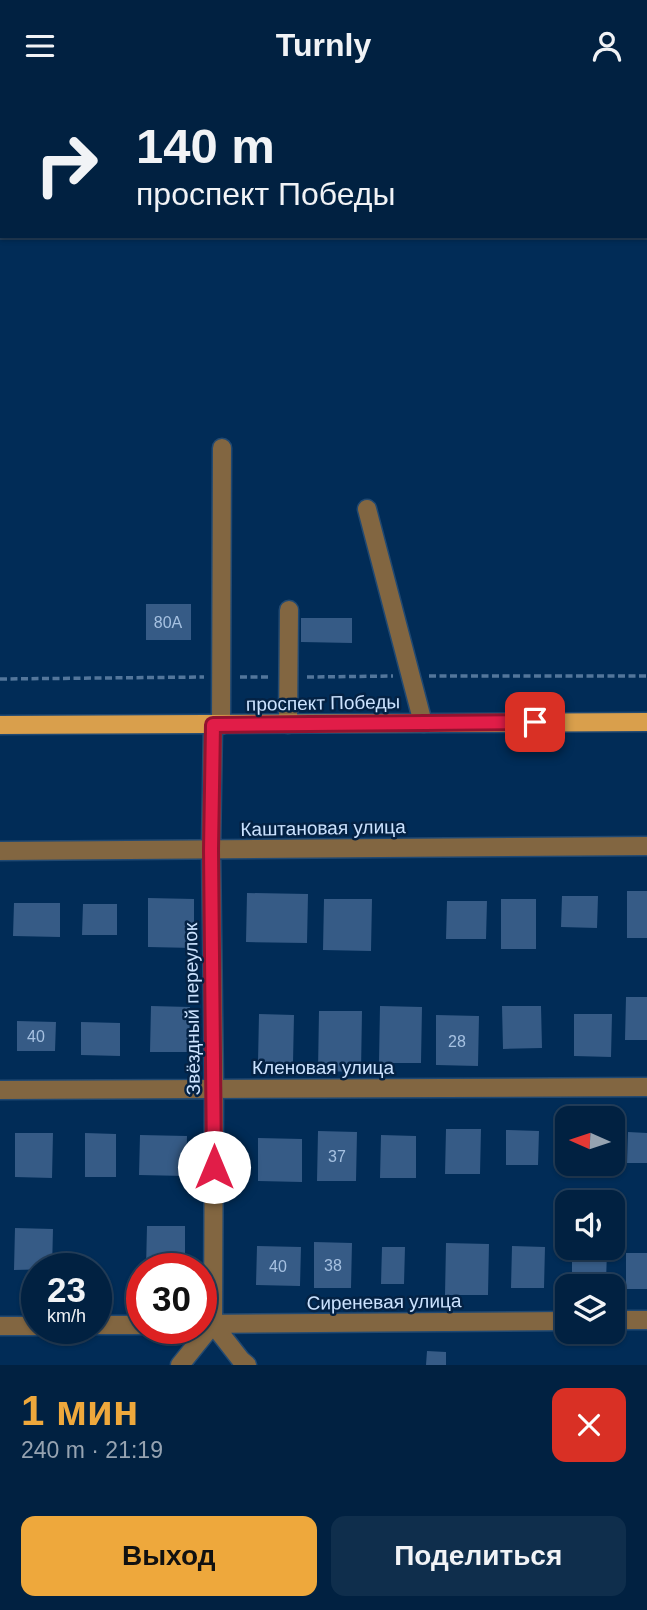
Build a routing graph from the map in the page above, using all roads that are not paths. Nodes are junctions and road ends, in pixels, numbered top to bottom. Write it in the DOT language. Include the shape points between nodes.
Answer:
graph roads {
  1 [pos="222,448"];
  2 [pos="367,509"];
  3 [pos="289,610"];
  4 [pos="647,722"];
  5 [pos="423,723"];
  6 [pos="288,724"];
  7 [pos="0,725"];
  8 [pos="217,725"];
  9 [pos="647,846"];
  10 [pos="211,850"];
  11 [pos="0,851"];
  12 [pos="647,1087"];
  13 [pos="214,1088"];
  14 [pos="0,1090"];
  15 [pos="209,1253"];
  16 [pos="625,1320"];
  17 [pos="647,1320"];
  18 [pos="555,1321"];
  19 [pos="217,1324"];
  20 [pos="0,1326"];
  21 [pos="21,1326"];
  22 [pos="217,1335"];
  23 [pos="194,1344"];
  24 [pos="180,1365"];
  25 [pos="247,1365"];
  1 -- 8 [label="street, Звёздный переулок"];
  2 -- 5 [label="street"];
  3 -- 6 [label="street"];
  4 -- 5 [label="main road, проспект Победы"];
  5 -- 6 [label="main road, проспект Победы"];
  6 -- 8 [label="main road, проспект Победы"];
  7 -- 8 [label="main road, проспект Победы"];
  8 -- 10 [label="street, Звёздный переулок"];
  9 -- 10 [label="street, Каштановая улица"];
  10 -- 11 [label="street, Каштановая улица"];
  10 -- 13 [label="street, Звёздный переулок"];
  12 -- 13 [label="street, Кленовая улица"];
  13 -- 14 [label="street, Кленовая улица"];
  13 -- 15 [label="street, Звёздный переулок"];
  16 -- 17 [label="street"];
  18 -- 19 [label="street, Сиреневая улица"];
  20 -- 21 [label="street"];
  22 -- 25 [label="street"];
  23 -- 24 [label="street"];
}
